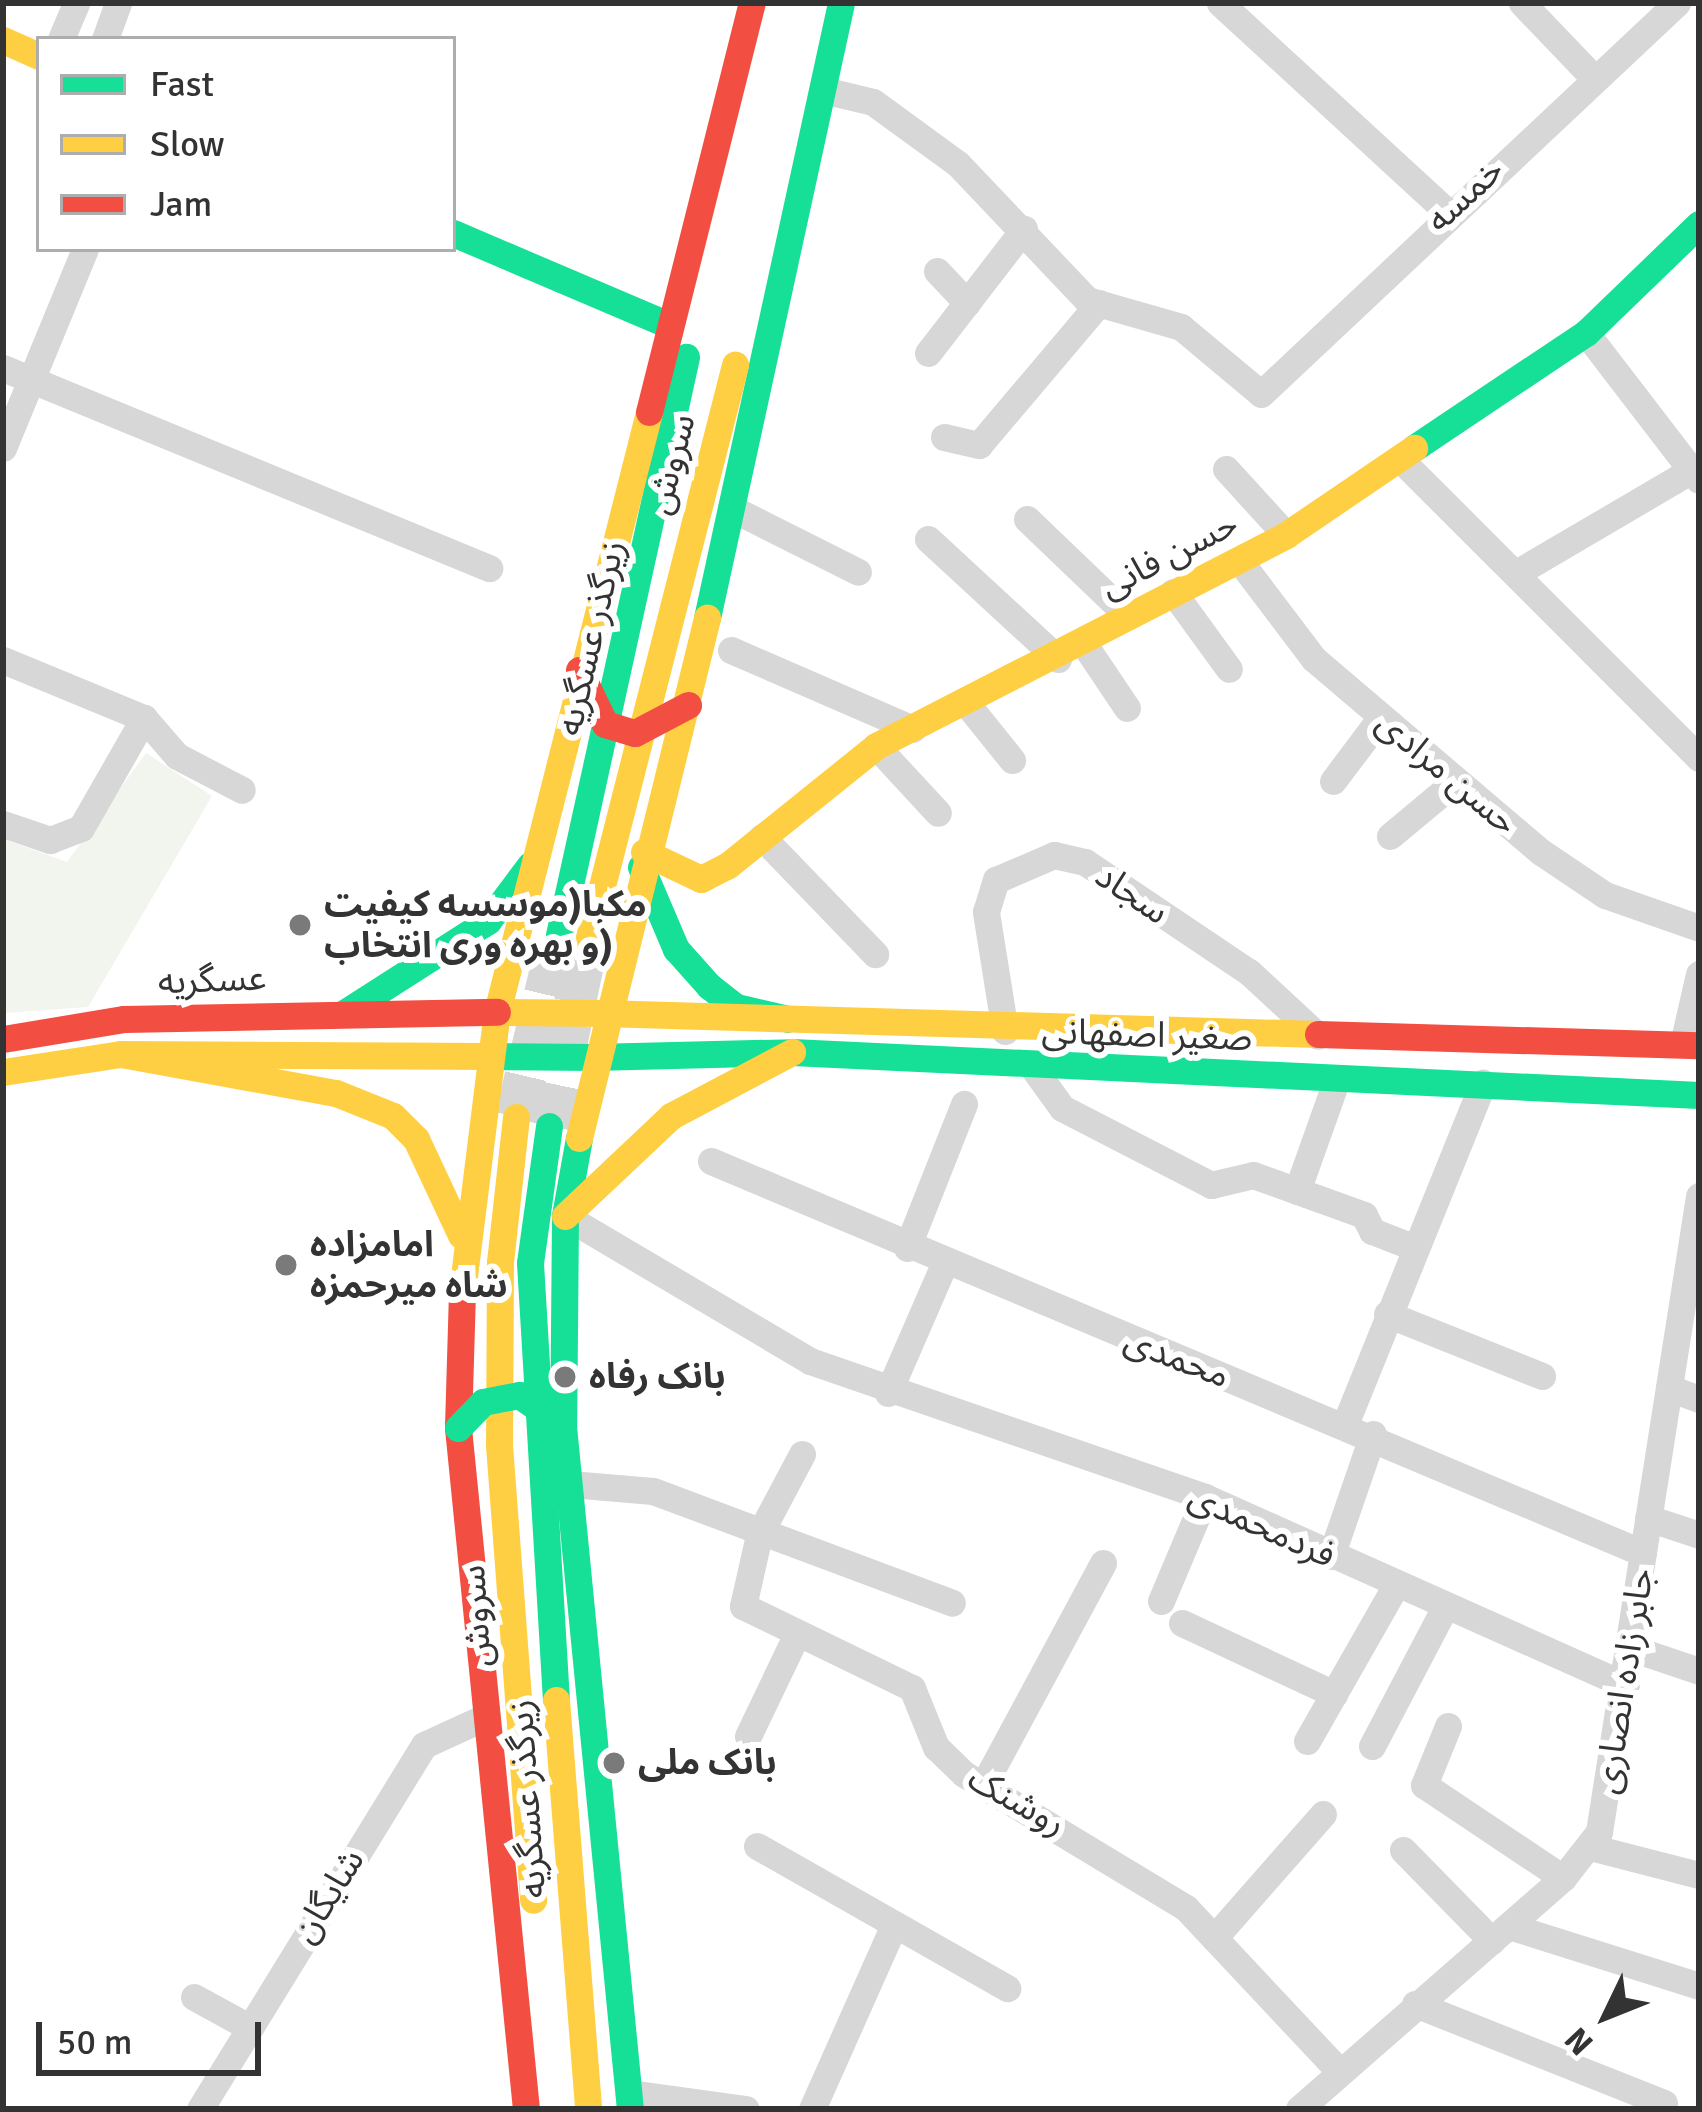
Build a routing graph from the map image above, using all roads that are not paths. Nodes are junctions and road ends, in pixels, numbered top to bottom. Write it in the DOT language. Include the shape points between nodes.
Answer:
graph roads {
  1 [pos="76,3"];
  2 [pos="118,3"];
  3 [pos="754,3"];
  4 [pos="836,3"];
  5 [pos="1220,3"];
  6 [pos="1522,3"];
  7 [pos="1677,3"];
  8 [pos="62,36"];
  9 [pos="106,36"];
  10 [pos="3,40"];
  11 [pos="36,55"];
  12 [pos="1594,78"];
  13 [pos="823,91"];
  14 [pos="1446,211"];
  15 [pos="1699,224"];
  16 [pos="1024,229"];
  17 [pos="456,234"];
  18 [pos="85,252"];
  19 [pos="937,271"];
  20 [pos="967,303"];
  21 [pos="1100,303"];
  22 [pos="669,325"];
  23 [pos="1586,333"];
  24 [pos="928,353"];
  25 [pos="3,368"];
  26 [pos="31,381"];
  27 [pos="944,437"];
  28 [pos="3,448"];
  29 [pos="1404,463"];
  30 [pos="1226,469"];
  31 [pos="1696,474"];
  32 [pos="731,508"];
  33 [pos="1028,519"];
  34 [pos="1286,535"];
  35 [pos="928,539"];
  36 [pos="1239,560"];
  37 [pos="489,568"];
  38 [pos="858,572"];
  39 [pos="1518,572"];
  40 [pos="1173,592"];
  41 [pos="1126,614"];
  42 [pos="1084,644"];
  43 [pos="731,650"];
  44 [pos="1058,659"];
  45 [pos="3,660"];
  46 [pos="1229,669"];
  47 [pos="578,670"];
  48 [pos="967,704"];
  49 [pos="688,705"];
  50 [pos="1127,708"];
  51 [pos="1381,717"];
  52 [pos="144,718"];
  53 [pos="913,729"];
  54 [pos="876,746"];
  55 [pos="1699,758"];
  56 [pos="1012,760"];
  57 [pos="1333,781"];
  58 [pos="1456,782"];
  59 [pos="242,790"];
  60 [pos="938,813"];
  61 [pos="3,824"];
  62 [pos="1390,836"];
  63 [pos="762,837"];
  64 [pos="545,845"];
  65 [pos="642,859"];
  66 [pos="1699,928"];
  67 [pos="559,935"];
  68 [pos="587,945"];
  69 [pos="875,954"];
  70 [pos="1699,974"];
  71 [pos="344,1012"];
  72 [pos="497,1012"];
  73 [pos="602,1013"];
  74 [pos="788,1019"];
  75 [pos="1006,1031"];
  76 [pos="1318,1036"];
  77 [pos="3,1039"];
  78 [pos="1691,1045"];
  79 [pos="792,1052"];
  80 [pos="121,1054"];
  81 [pos="490,1056"];
  82 [pos="593,1058"];
  83 [pos="1034,1069"];
  84 [pos="3,1072"];
  85 [pos="1484,1083"];
  86 [pos="1334,1090"];
  87 [pos="1699,1095"];
  88 [pos="964,1105"];
  89 [pos="516,1117"];
  90 [pos="549,1126"];
  91 [pos="711,1162"];
  92 [pos="1297,1191"];
  93 [pos="1699,1196"];
  94 [pos="565,1216"];
  95 [pos="463,1240"];
  96 [pos="1412,1247"];
  97 [pos="907,1248"];
  98 [pos="1694,1259"];
  99 [pos="945,1262"];
  100 [pos="1387,1314"];
  101 [pos="1542,1376"];
  102 [pos="1669,1388"];
  103 [pos="888,1393"];
  104 [pos="1699,1400"];
  105 [pos="1346,1423"];
  106 [pos="563,1426"];
  107 [pos="458,1428"];
  108 [pos="1373,1434"];
  109 [pos="802,1454"];
  110 [pos="569,1484"];
  111 [pos="1205,1497"];
  112 [pos="1648,1518"];
  113 [pos="759,1535"];
  114 [pos="1699,1535"];
  115 [pos="1643,1553"];
  116 [pos="1331,1556"];
  117 [pos="1103,1563"];
  118 [pos="1396,1586"];
  119 [pos="1161,1601"];
  120 [pos="952,1604"];
  121 [pos="1444,1606"];
  122 [pos="1182,1623"];
  123 [pos="796,1636"];
  124 [pos="1631,1648"];
  125 [pos="1699,1671"];
  126 [pos="1626,1684"];
  127 [pos="1334,1694"];
  128 [pos="487,1716"];
  129 [pos="1448,1726"];
  130 [pos="748,1736"];
  131 [pos="1306,1741"];
  132 [pos="1372,1746"];
  133 [pos="984,1784"];
  134 [pos="1324,1814"];
  135 [pos="757,1846"];
  136 [pos="1590,1847"];
  137 [pos="1403,1850"];
  138 [pos="1699,1875"];
  139 [pos="1563,1878"];
  140 [pos="893,1927"];
  141 [pos="1501,1934"];
  142 [pos="1214,1937"];
  143 [pos="1699,1986"];
  144 [pos="1007,1988"];
  145 [pos="194,1997"];
  146 [pos="1415,2004"];
  147 [pos="247,2026"];
  148 [pos="1339,2072"];
  149 [pos="630,2101"];
  150 [pos="1664,2103"];
  151 [pos="1302,2108"];
  152 [pos="200,2109"];
  153 [pos="526,2109"];
  154 [pos="549,2109"];
  155 [pos="588,2109"];
  156 [pos="746,2109"];
  157 [pos="812,2109"];
  1 -- 8 [label="street"];
  2 -- 9 [label="street"];
  3 -- 22 [label="main road"];
  3 -- 67 [label="main road, زیرگذر عسگریه"];
  4 -- 13 [label="main road"];
  4 -- 68 [label="main road, سروش"];
  5 -- 14 [label="street"];
  6 -- 12 [label="street"];
  7 -- 12 [label="street, خمسه"];
  10 -- 11 [label="main road"];
  12 -- 14 [label="street, خمسه"];
  13 -- 16 [label="street" via="873,102"];
  13 -- 32 [label="main road"];
  14 -- 21 [label="street, خمسه" via="1261,394 1181,327"];
  15 -- 23 [label="main road, حسن فانی"];
  16 -- 20 [label="street"];
  16 -- 21 [label="street"];
  17 -- 22 [label="main road"];
  18 -- 26 [label="street"];
  19 -- 20 [label="street"];
  20 -- 24 [label="street"];
  21 -- 27 [label="street" via="980,445"];
  22 -- 47 [label="main road"];
  23 -- 29 [label="main road, حسن فانی"];
  23 -- 31 [label="street"];
  25 -- 26 [label="street"];
  26 -- 28 [label="street"];
  26 -- 37 [label="street"];
  29 -- 34 [label="main road, حسن فانی"];
  29 -- 39 [label="street"];
  30 -- 34 [label="street"];
  31 -- 39 [label="street"];
  32 -- 38 [label="street"];
  32 -- 49 [label="main road"];
  33 -- 41 [label="street"];
  34 -- 36 [label="main road, حسن فانی"];
  35 -- 44 [label="street"];
  36 -- 40 [label="main road, حسن فانی"];
  36 -- 51 [label="street, حسن مرادی" via="1315,658"];
  39 -- 55 [label="street"];
  40 -- 41 [label="main road, حسن فانی"];
  40 -- 46 [label="street"];
  41 -- 42 [label="main road, حسن فانی"];
  42 -- 44 [label="main road, حسن فانی"];
  42 -- 50 [label="street"];
  43 -- 53 [label="street"];
  44 -- 48 [label="main road, حسن فانی"];
  45 -- 52 [label="street"];
  47 -- 49 [label="main road, bridge" via="585,700 620,728 666,726"];
  47 -- 64 [label="main road"];
  48 -- 53 [label="main road, حسن فانی"];
  48 -- 56 [label="street"];
  49 -- 65 [label="main road"];
  51 -- 57 [label="street"];
  51 -- 58 [label="street, حسن مرادی"];
  52 -- 59 [label="street" via="177,756"];
  52 -- 61 [label="street" via="80,827 50,840"];
  53 -- 54 [label="main road, حسن فانی"];
  54 -- 60 [label="street"];
  54 -- 63 [label="main road, حسن فانی"];
  58 -- 62 [label="street"];
  58 -- 66 [label="street, حسن مرادی" via="1605,895"];
  63 -- 65 [label="main road, حسن فانی" via="701,879"];
  63 -- 69 [label="street"];
  64 -- 71 [label="main road" via="488,921"];
  64 -- 72 [label="main road"];
  65 -- 73 [label="main road"];
  65 -- 74 [label="main road" via="676,949 709,986 736,1007"];
  70 -- 78 [label="street"];
  71 -- 72 [label="main road, عسگریه"];
  71 -- 77 [label="main road, عسگریه" via="124,1019"];
  72 -- 73 [label="main road, عسگریه"];
  72 -- 81 [label="main road"];
  73 -- 74 [label="main road, صغیر اصفهانی"];
  73 -- 82 [label="main road"];
  74 -- 75 [label="main road, صغیر اصفهانی"];
  75 -- 76 [label="main road, صغیر اصفهانی"];
  75 -- 76 [label="street, سجاد" via="986,912 996,880 1054,855 1084,862 1249,972"];
  76 -- 78 [label="main road, صغیر اصفهانی"];
  79 -- 82 [label="main road, صغیر اصفهانی"];
  79 -- 83 [label="main road, صغیر اصفهانی"];
  79 -- 94 [label="main road" via="670,1116"];
  80 -- 81 [label="main road, عسگریه"];
  80 -- 84 [label="main road, عسگریه"];
  80 -- 95 [label="main road" via="336,1094 393,1116 432,1167"];
  81 -- 82 [label="main road, عسگریه"];
  81 -- 95 [label="main road"];
  82 -- 94 [label="main road"];
  83 -- 85 [label="main road, صغیر اصفهانی"];
  83 -- 92 [label="street" via="1062,1108 1210,1185 1253,1175"];
  85 -- 87 [label="main road, صغیر اصفهانی"];
  85 -- 96 [label="street"];
  86 -- 92 [label="street"];
  88 -- 97 [label="street"];
  89 -- 154 [label="main road, سروش" via="500,1262 500,1445"];
  90 -- 155 [label="main road, زیرگذر عسگریه" via="530,1262 535,1441"];
  91 -- 97 [label="street, محمدی"];
  92 -- 96 [label="street"];
  93 -- 98 [label="street, جابر زاده انصاری"];
  94 -- 103 [label="street, فردمحمدی" via="719,1314"];
  94 -- 106 [label="main road"];
  95 -- 107 [label="main road"];
  96 -- 100 [label="street"];
  97 -- 99 [label="street, محمدی"];
  98 -- 102 [label="street, جابر زاده انصاری"];
  99 -- 103 [label="street"];
  99 -- 105 [label="street, محمدی"];
  100 -- 101 [label="street"];
  100 -- 105 [label="street"];
  102 -- 104 [label="street"];
  102 -- 112 [label="street, جابر زاده انصاری"];
  103 -- 111 [label="street, فردمحمدی"];
  105 -- 108 [label="street, محمدی"];
  106 -- 107 [label="main road, bridge" via="519,1395 483,1402"];
  106 -- 110 [label="main road"];
  107 -- 128 [label="main road"];
  108 -- 115 [label="street, محمدی"];
  108 -- 116 [label="street"];
  109 -- 113 [label="street"];
  110 -- 113 [label="street" via="653,1491"];
  110 -- 149 [label="main road"];
  111 -- 116 [label="street, فردمحمدی"];
  111 -- 119 [label="street"];
  112 -- 114 [label="street"];
  112 -- 115 [label="street, جابر زاده انصاری"];
  113 -- 120 [label="street"];
  113 -- 123 [label="street, روشنک" via="743,1606"];
  115 -- 124 [label="street, جابر زاده انصاری"];
  116 -- 118 [label="street, فردمحمدی"];
  117 -- 133 [label="street"];
  118 -- 121 [label="street, فردمحمدی"];
  118 -- 127 [label="street"];
  121 -- 126 [label="street, فردمحمدی"];
  121 -- 132 [label="street"];
  122 -- 127 [label="street"];
  123 -- 130 [label="street"];
  123 -- 133 [label="street, روشنک" via="912,1688 936,1748"];
  124 -- 125 [label="street"];
  124 -- 126 [label="street, جابر زاده انصاری"];
  126 -- 136 [label="street, جابر زاده انصاری"];
  127 -- 131 [label="street"];
  128 -- 147 [label="street, شایگان" via="424,1745"];
  128 -- 153 [label="main road"];
  129 -- 139 [label="street" via="1424,1785"];
  133 -- 142 [label="street, روشنک" via="1095,1844"];
  134 -- 142 [label="street"];
  135 -- 140 [label="street"];
  136 -- 138 [label="street"];
  136 -- 139 [label="street, جابر زاده انصاری"];
  137 -- 141 [label="street"];
  139 -- 141 [label="street, جابر زاده انصاری"];
  140 -- 144 [label="street"];
  140 -- 157 [label="street"];
  141 -- 143 [label="street"];
  141 -- 146 [label="street, جابر زاده انصاری"];
  142 -- 148 [label="street, روشنک"];
  145 -- 147 [label="street"];
  146 -- 148 [label="street, جابر زاده انصاری"];
  146 -- 150 [label="street"];
  147 -- 152 [label="street, شایگان"];
  148 -- 151 [label="street, جابر زاده انصاری"];
  149 -- 156 [label="street"];
}
